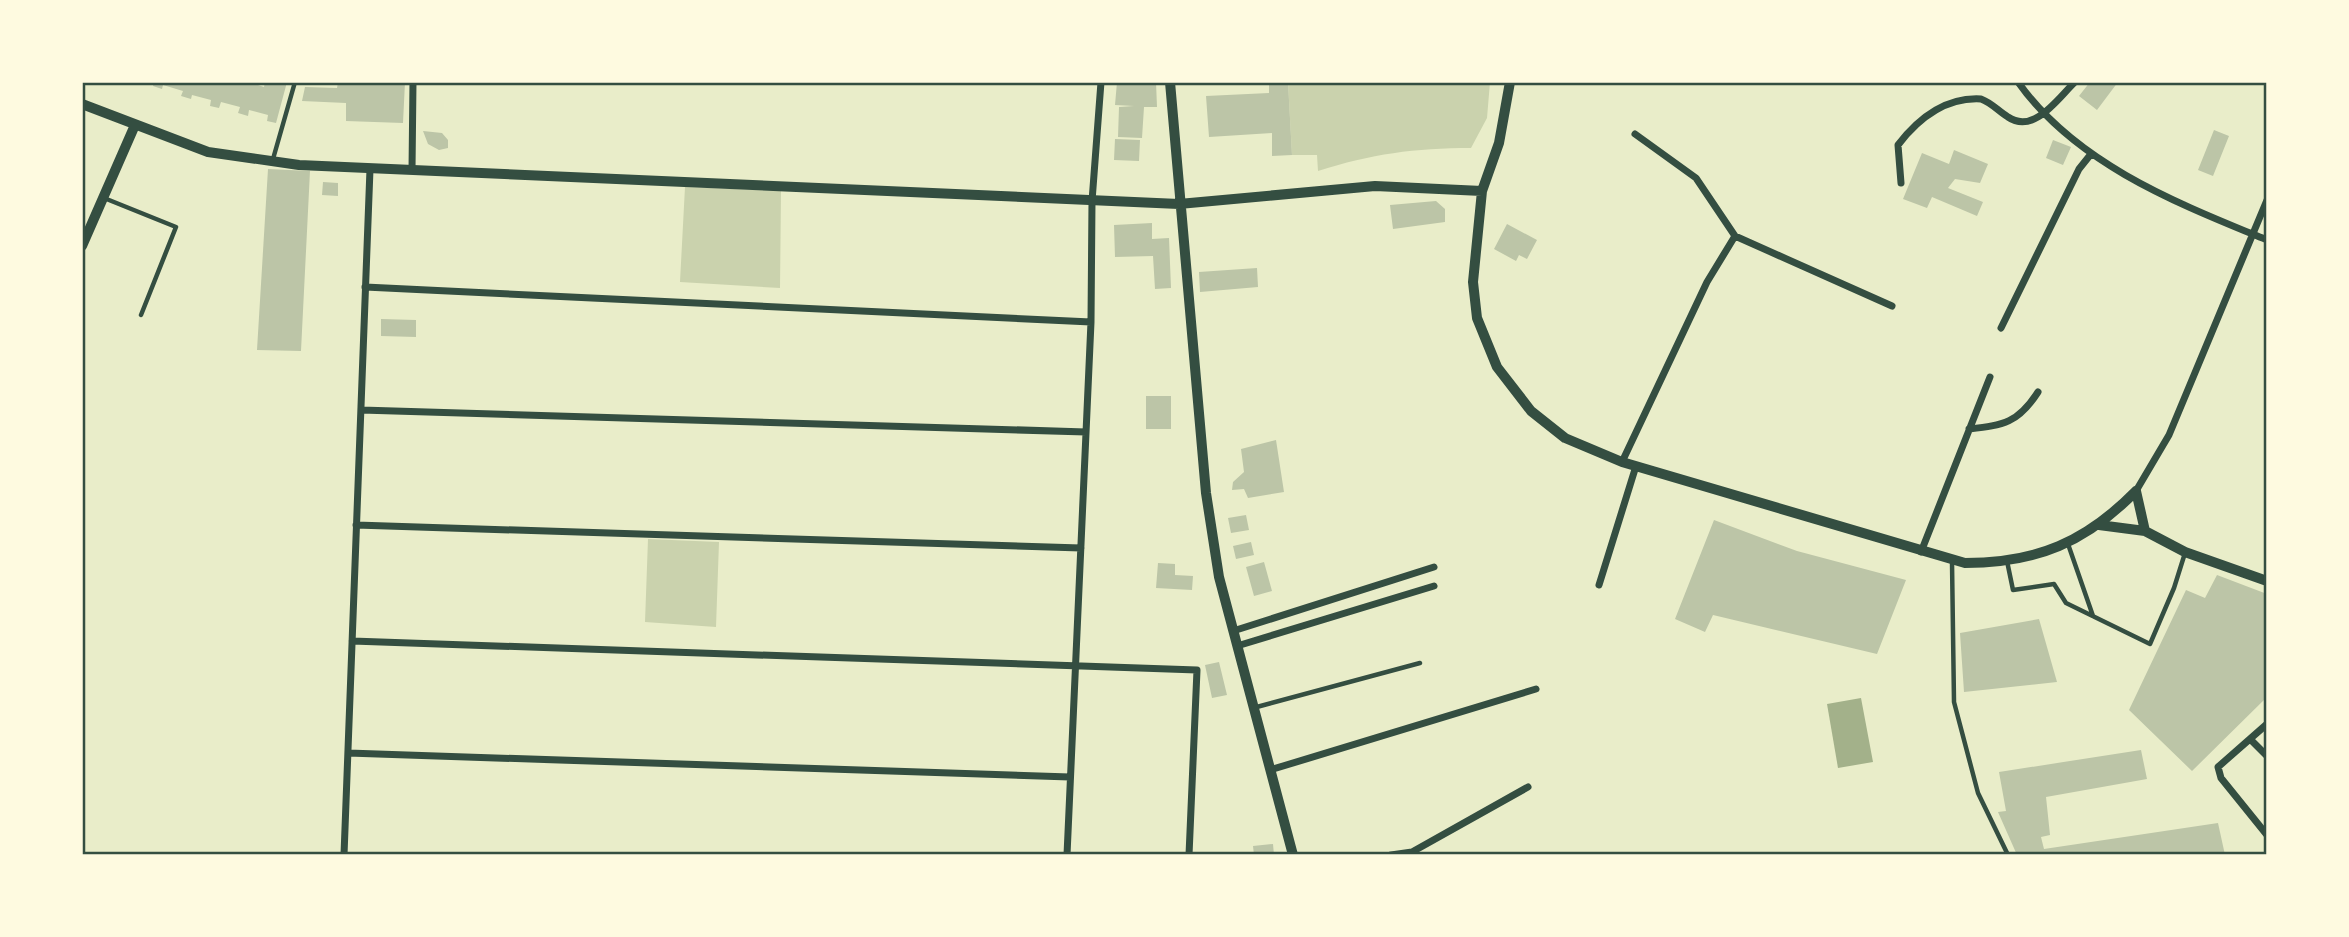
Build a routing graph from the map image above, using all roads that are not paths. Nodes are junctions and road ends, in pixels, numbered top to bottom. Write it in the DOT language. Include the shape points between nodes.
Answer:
graph roads {
  1 [pos="295,82"];
  2 [pos="413,82"];
  3 [pos="1101,82"];
  4 [pos="1170,82"];
  5 [pos="1510,82"];
  6 [pos="2018,82"];
  7 [pos="2075,82"];
  8 [pos="82,104"];
  9 [pos="2044,112"];
  10 [pos="135,125"];
  11 [pos="1635,134"];
  12 [pos="2091,154"];
  13 [pos="272,163"];
  14 [pos="370,169"];
  15 [pos="412,170"];
  16 [pos="1901,183"];
  17 [pos="1482,191"];
  18 [pos="103,198"];
  19 [pos="2267,200"];
  20 [pos="1092,201"];
  21 [pos="1179,204"];
  22 [pos="2252,234"];
  23 [pos="1735,236"];
  24 [pos="2267,240"];
  25 [pos="82,246"];
  26 [pos="365,287"];
  27 [pos="1892,306"];
  28 [pos="141,315"];
  29 [pos="1091,323"];
  30 [pos="2001,328"];
  31 [pos="1990,377"];
  32 [pos="2038,392"];
  33 [pos="361,410"];
  34 [pos="1969,429"];
  35 [pos="1086,432"];
  36 [pos="1622,462"];
  37 [pos="1636,466"];
  38 [pos="2136,491"];
  39 [pos="356,525"];
  40 [pos="2099,525"];
  41 [pos="2145,531"];
  42 [pos="2068,544"];
  43 [pos="1081,548"];
  44 [pos="1921,552"];
  45 [pos="2185,552"];
  46 [pos="1952,561"];
  47 [pos="2007,561"];
  48 [pos="1434,567"];
  49 [pos="2267,581"];
  50 [pos="1600,584"];
  51 [pos="1434,586"];
  52 [pos="2093,617"];
  53 [pos="1238,630"];
  54 [pos="352,641"];
  55 [pos="1237,646"];
  56 [pos="1420,663"];
  57 [pos="1074,664"];
  58 [pos="1536,689"];
  59 [pos="1252,708"];
  60 [pos="2267,724"];
  61 [pos="2250,738"];
  62 [pos="348,753"];
  63 [pos="2267,756"];
  64 [pos="1270,770"];
  65 [pos="1070,777"];
  66 [pos="1528,787"];
  67 [pos="2267,835"];
  68 [pos="344,855"];
  69 [pos="1068,855"];
  70 [pos="1189,855"];
  71 [pos="1293,855"];
  72 [pos="1391,855"];
  73 [pos="2008,855"];
  1 -- 13 [label="lane"];
  2 -- 15 [label="street"];
  3 -- 20 [label="street"];
  4 -- 21 [label="street"];
  5 -- 17 [label="street" via="1499,143"];
  6 -- 9 [label="street"];
  7 -- 9 [label="street"];
  8 -- 10 [label="street"];
  9 -- 12 [label="street"];
  9 -- 16 [label="street" via="2026,123 2010,119 1980,99 1945,105 1921,120 1898,145"];
  10 -- 13 [label="street" via="208,152"];
  10 -- 18 [label="street"];
  11 -- 23 [label="street" via="1696,178"];
  12 -- 22 [label="street"];
  12 -- 30 [label="street" via="2079,169"];
  13 -- 14 [label="street"];
  14 -- 15 [label="street"];
  14 -- 26 [label="street"];
  15 -- 20 [label="street"];
  17 -- 21 [label="street" via="1375,186"];
  17 -- 36 [label="street" via="1474,301 1488,351 1517,397 1552,430"];
  18 -- 25 [label="street"];
  18 -- 28 [label="lane" via="176,227"];
  19 -- 22 [label="street"];
  20 -- 21 [label="street"];
  20 -- 29 [label="street"];
  21 -- 53 [label="street" via="1206,493 1219,577"];
  22 -- 24 [label="street"];
  22 -- 38 [label="street" via="2169,435"];
  23 -- 27 [label="street"];
  23 -- 36 [label="street" via="1707,282"];
  26 -- 29 [label="street"];
  26 -- 33 [label="street"];
  29 -- 35 [label="street"];
  31 -- 34 [label="street"];
  32 -- 34 [label="street" via="2025,412 2002,426"];
  33 -- 35 [label="street"];
  33 -- 39 [label="street"];
  34 -- 44 [label="street"];
  35 -- 43 [label="street"];
  36 -- 37 [label="street"];
  37 -- 44 [label="street"];
  37 -- 50 [label="street"];
  38 -- 40 [label="street"];
  38 -- 41 [label="street"];
  39 -- 43 [label="street"];
  39 -- 54 [label="street"];
  40 -- 41 [label="street"];
  40 -- 42 [label="street"];
  41 -- 45 [label="street"];
  42 -- 47 [label="street"];
  42 -- 52 [label="lane"];
  43 -- 57 [label="street"];
  44 -- 46 [label="street"];
  45 -- 49 [label="street"];
  45 -- 52 [label="lane" via="2150,643"];
  46 -- 47 [label="street"];
  46 -- 73 [label="lane" via="1954,702 1978,793"];
  47 -- 52 [label="lane" via="2013,590 2054,584 2066,603"];
  48 -- 53 [label="street"];
  51 -- 55 [label="street"];
  53 -- 55 [label="street"];
  54 -- 57 [label="street"];
  54 -- 62 [label="street"];
  55 -- 59 [label="street"];
  56 -- 59 [label="lane"];
  57 -- 65 [label="street"];
  57 -- 70 [label="street" via="1197,670"];
  58 -- 64 [label="street"];
  59 -- 64 [label="street"];
  60 -- 61 [label="street"];
  61 -- 63 [label="street"];
  61 -- 67 [label="street" via="2218,767 2221,778"];
  62 -- 65 [label="street"];
  62 -- 68 [label="street"];
  64 -- 71 [label="street"];
  65 -- 69 [label="street"];
  66 -- 72 [label="street" via="1412,852"];
}
